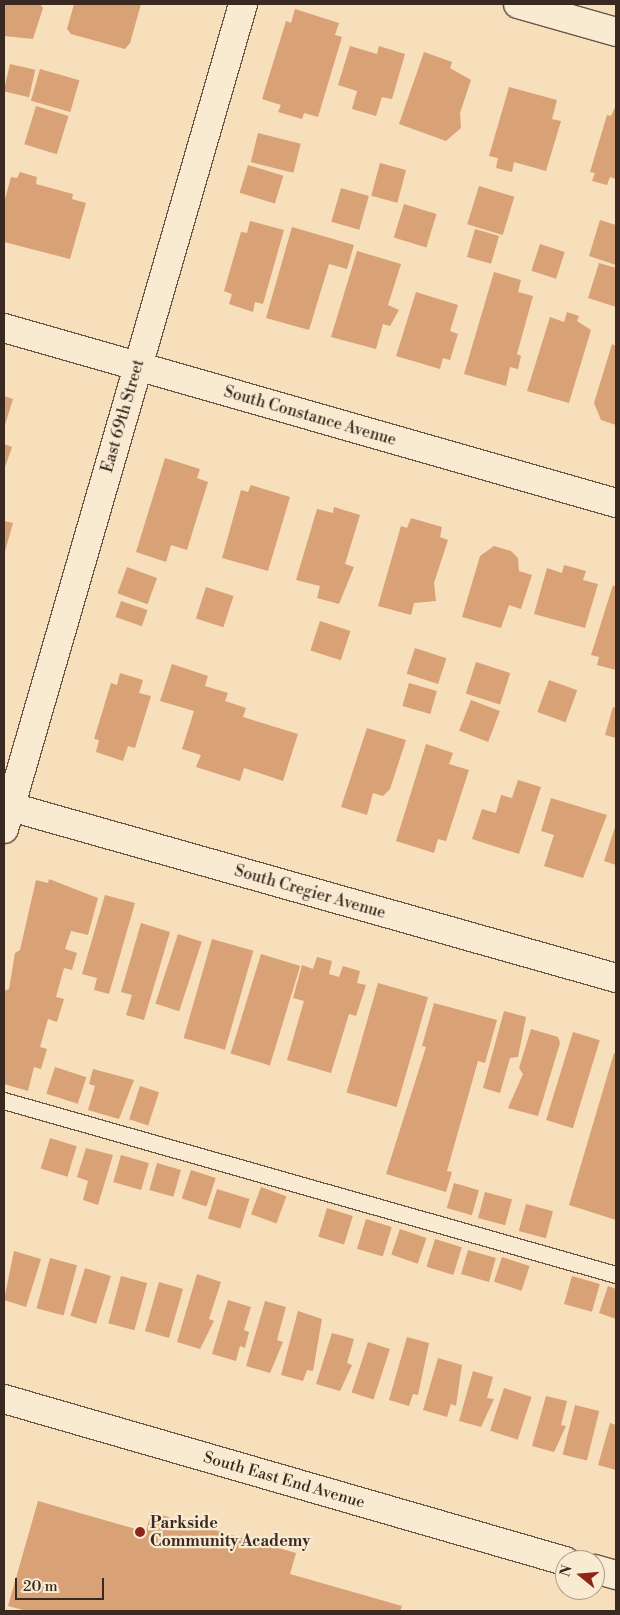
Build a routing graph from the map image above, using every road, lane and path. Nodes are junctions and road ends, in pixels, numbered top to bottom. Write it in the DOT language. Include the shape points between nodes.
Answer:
graph roads {
  1 [pos="242,4"];
  2 [pos="518,4"];
  3 [pos="616,32"];
  4 [pos="4,328"];
  5 [pos="137,366"];
  6 [pos="616,503"];
  7 [pos="6,813"];
  8 [pos="616,978"];
  9 [pos="4,1101"];
  10 [pos="616,1276"];
  11 [pos="4,1398"];
  12 [pos="555,1557"];
  1 -- 5 [label="street, East 69th Street"];
  2 -- 3 [label="street"];
  4 -- 5 [label="street, South Constance Avenue"];
  5 -- 6 [label="street, South Constance Avenue"];
  5 -- 7 [label="street, East 69th Street"];
  7 -- 8 [label="street, South Cregier Avenue"];
  9 -- 10 [label="lane"];
  11 -- 12 [label="street, South East End Avenue"];
}
